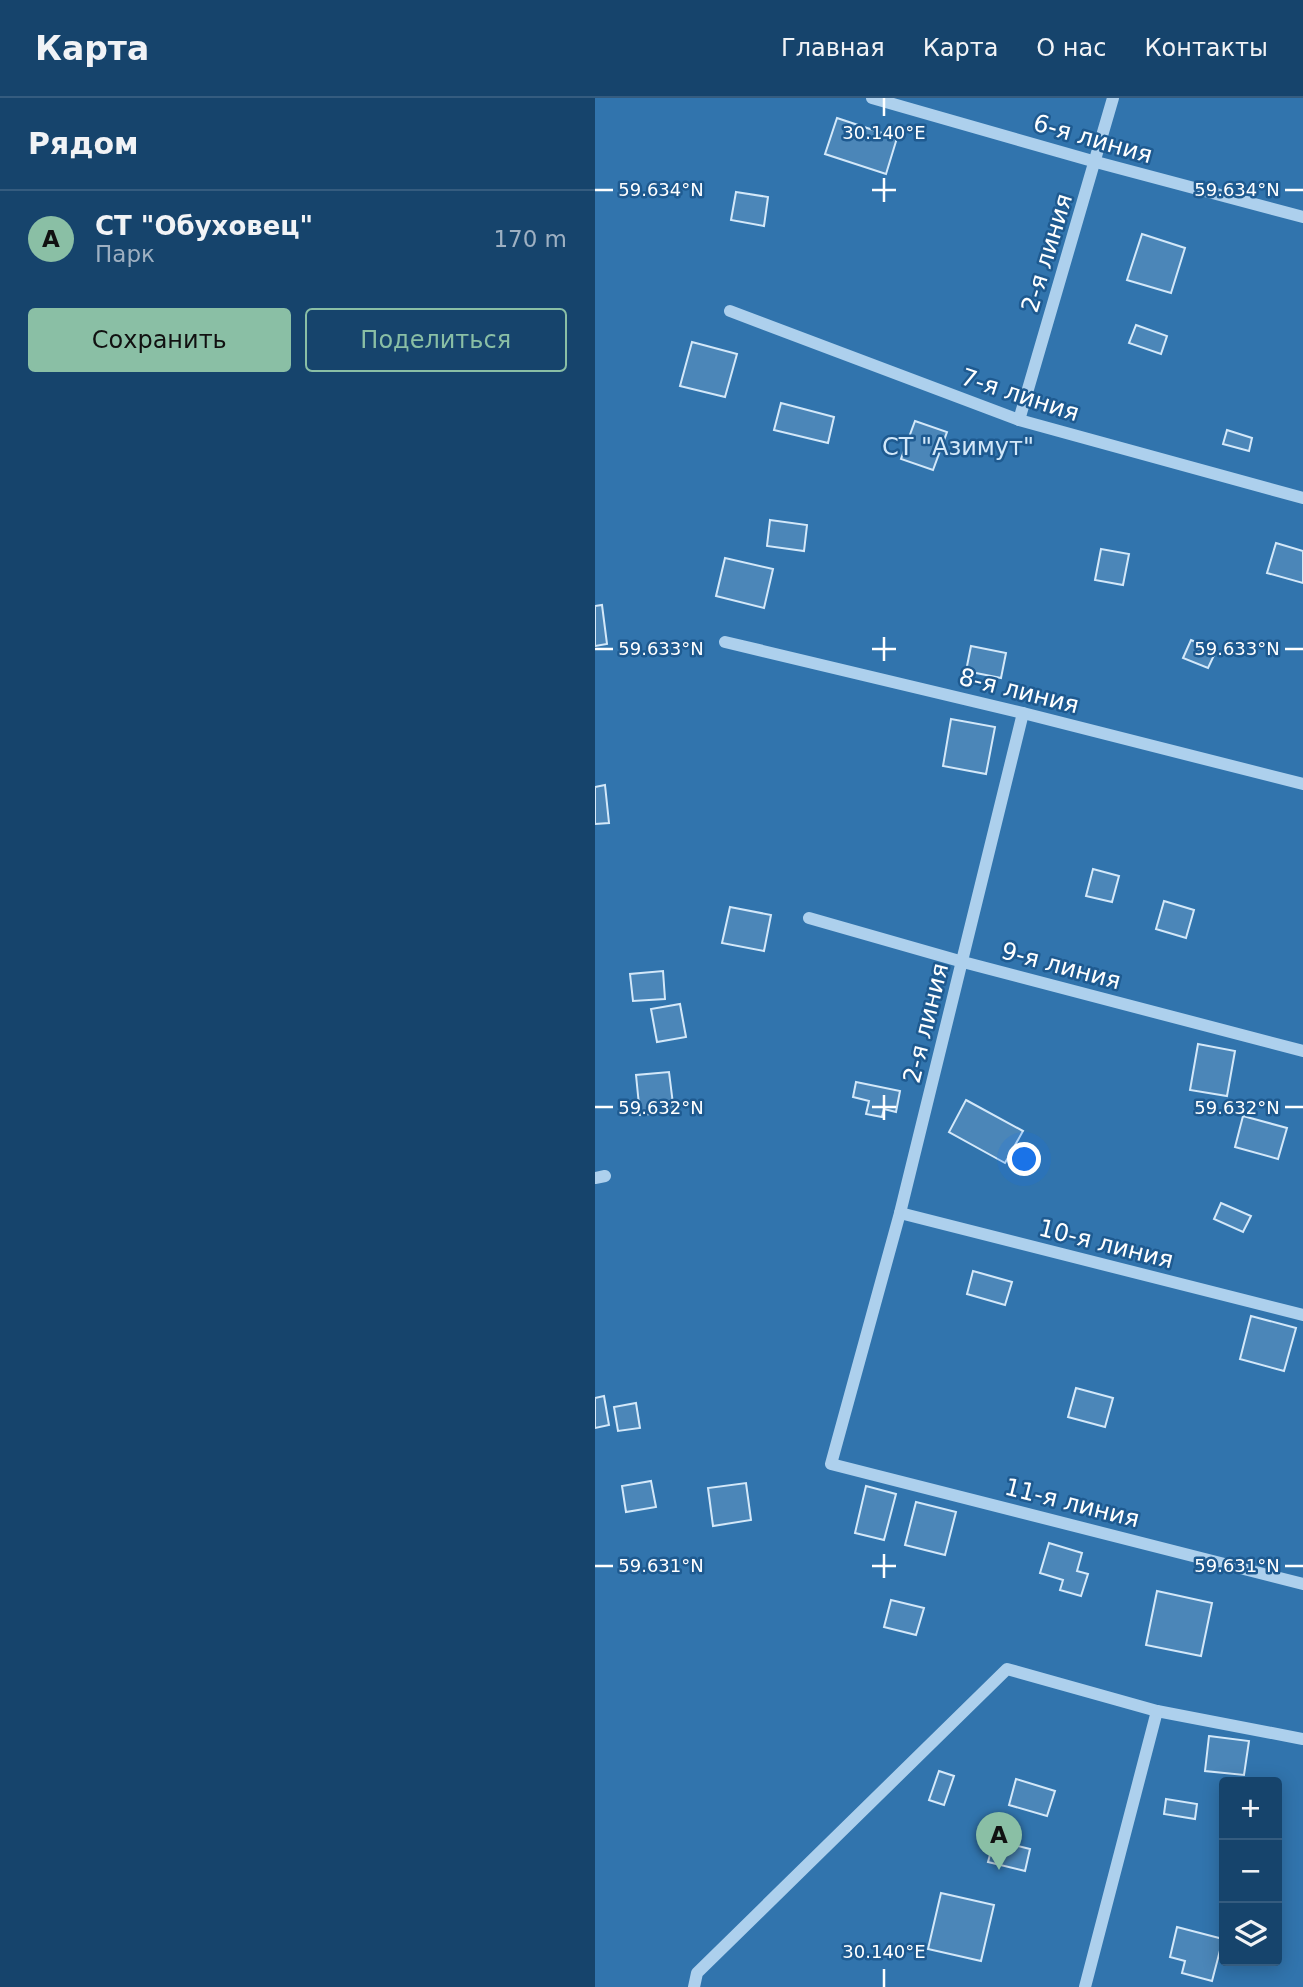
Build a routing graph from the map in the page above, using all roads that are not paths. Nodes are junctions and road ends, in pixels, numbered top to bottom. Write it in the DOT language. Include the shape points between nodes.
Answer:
graph roads {
  1 [pos="872,98"];
  2 [pos="1113,98"];
  3 [pos="1096,162"];
  4 [pos="1303,218"];
  5 [pos="730,311"];
  6 [pos="1019,420"];
  7 [pos="1303,498"];
  8 [pos="725,642"];
  9 [pos="1023,713"];
  10 [pos="1303,784"];
  11 [pos="809,918"];
  12 [pos="963,962"];
  13 [pos="1303,1051"];
  14 [pos="900,1213"];
  15 [pos="1303,1315"];
  16 [pos="831,1464"];
  17 [pos="1303,1584"];
  18 [pos="1157,1711"];
  19 [pos="1303,1739"];
  20 [pos="694,1987"];
  21 [pos="1085,1987"];
  1 -- 3 [label="street, 6-я линия"];
  2 -- 3 [label="street, 2-я линия"];
  3 -- 4 [label="street, 6-я линия"];
  3 -- 6 [label="street, 2-я линия"];
  5 -- 6 [label="street, 7-я линия"];
  6 -- 7 [label="street, 7-я линия"];
  8 -- 9 [label="street, 8-я линия"];
  9 -- 10 [label="street, 8-я линия"];
  9 -- 12 [label="street, 2-я линия"];
  11 -- 12 [label="street, 9-я линия"];
  12 -- 13 [label="street, 9-я линия"];
  12 -- 14 [label="street, 2-я линия"];
  14 -- 15 [label="street, 10-я линия"];
  14 -- 16 [label="street, 2-я линия"];
  16 -- 17 [label="street, 11-я линия"];
  18 -- 19 [label="street"];
  18 -- 20 [label="street" via="1007,1669 697,1973"];
  18 -- 21 [label="street"];
}
